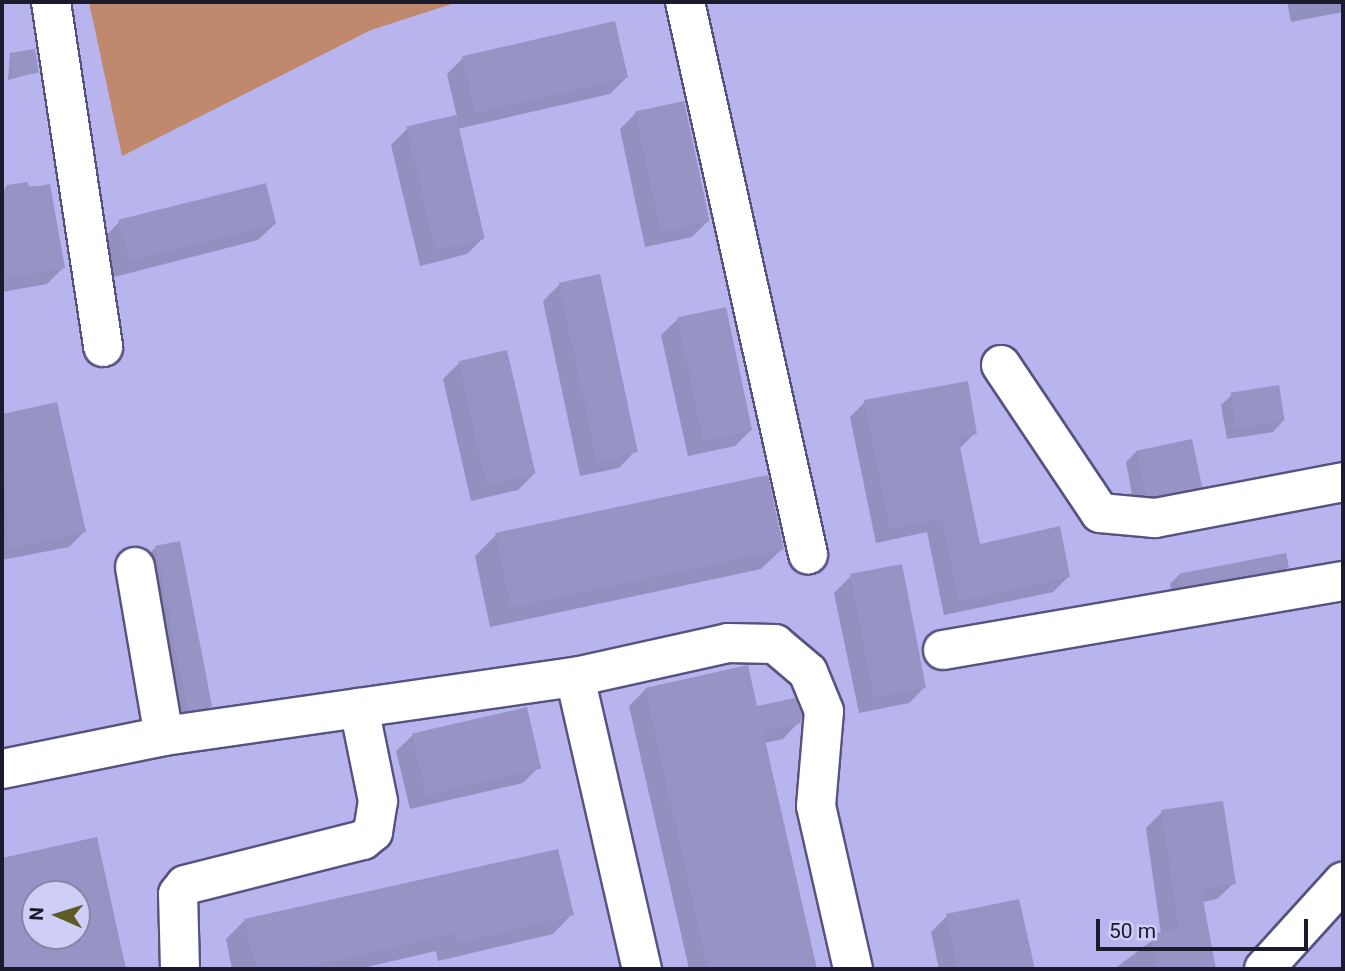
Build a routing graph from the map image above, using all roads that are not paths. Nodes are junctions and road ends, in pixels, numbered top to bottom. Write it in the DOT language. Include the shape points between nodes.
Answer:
graph roads {
  1 [pos="51,2"];
  2 [pos="685,2"];
  3 [pos="103,347"];
  4 [pos="1001,365"];
  5 [pos="1343,482"];
  6 [pos="808,554"];
  7 [pos="135,566"];
  8 [pos="1343,580"];
  9 [pos="943,650"];
  10 [pos="575,677"];
  11 [pos="359,708"];
  12 [pos="164,736"];
  13 [pos="2,769"];
  14 [pos="1343,882"];
  15 [pos="180,969"];
  16 [pos="642,969"];
  17 [pos="853,969"];
  18 [pos="1264,969"];
  1 -- 3 [label="lane"];
  2 -- 6 [label="lane"];
  4 -- 5 [label="lane" via="1100,513 1155,518"];
  7 -- 12 [label="lane"];
  8 -- 9 [label="lane"];
  10 -- 11 [label="lane"];
  10 -- 16 [label="lane"];
  10 -- 17 [label="lane" via="754,640 795,656 818,687 824,711 816,806"];
  11 -- 12 [label="lane"];
  11 -- 15 [label="lane" via="378,801 373,832 363,840 185,885 178,894"];
  12 -- 13 [label="lane"];
  14 -- 18 [label="lane"];
}
